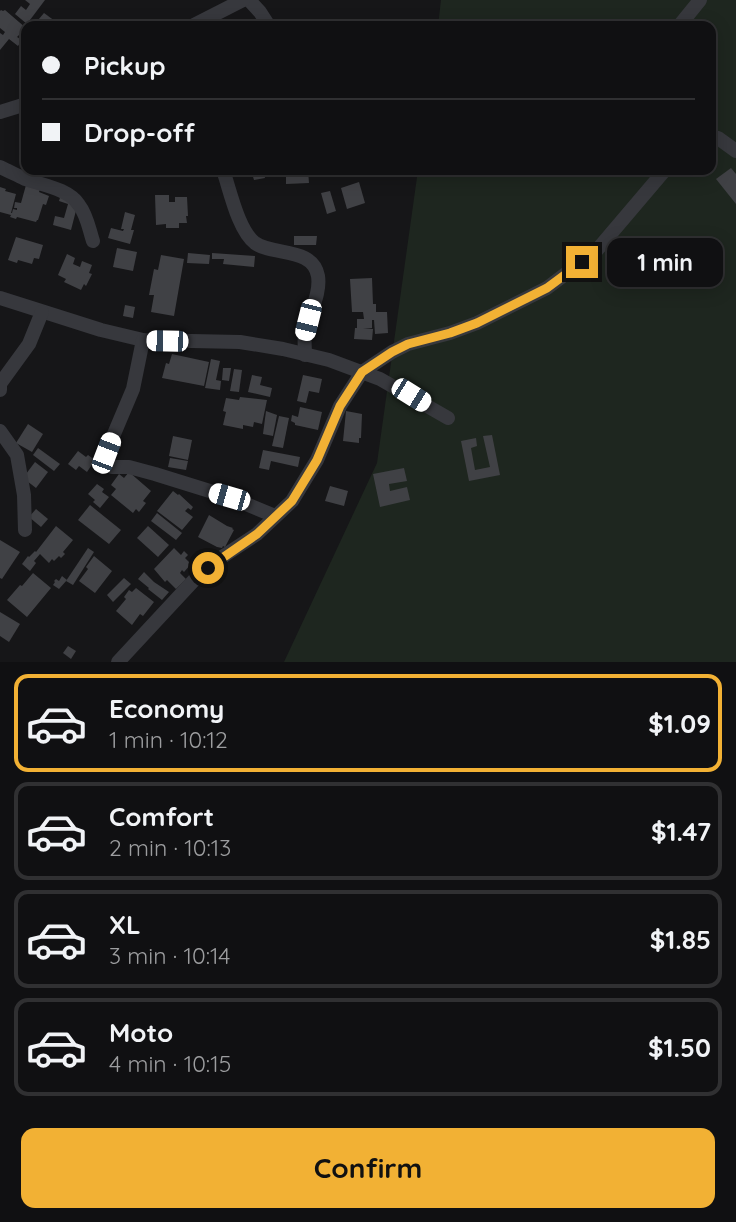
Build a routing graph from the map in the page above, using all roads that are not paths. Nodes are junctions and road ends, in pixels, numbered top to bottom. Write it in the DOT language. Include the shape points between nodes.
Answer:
graph roads {
  1 [pos="243,0"];
  2 [pos="249,0"];
  3 [pos="700,0"];
  4 [pos="202,21"];
  5 [pos="266,21"];
  6 [pos="683,21"];
  7 [pos="21,106"];
  8 [pos="0,112"];
  9 [pos="716,138"];
  10 [pos="736,151"];
  11 [pos="0,167"];
  12 [pos="225,175"];
  13 [pos="661,175"];
  14 [pos="93,241"];
  15 [pos="0,298"];
  16 [pos="42,312"];
  17 [pos="144,340"];
  18 [pos="305,355"];
  19 [pos="362,372"];
  20 [pos="0,390"];
  21 [pos="448,418"];
  22 [pos="0,431"];
  23 [pos="275,516"];
  24 [pos="25,530"];
  25 [pos="118,662"];
  1 -- 4 [label="street"];
  2 -- 5 [label="street"];
  3 -- 6 [label="street"];
  7 -- 8 [label="street"];
  9 -- 10 [label="street"];
  11 -- 14 [label="street" via="74,199"];
  12 -- 18 [label="street" via="252,240 267,249 301,256 316,270 318,288 304,335"];
  13 -- 19 [label="street" via="597,250 547,288 477,323 408,344"];
  15 -- 16 [label="street"];
  16 -- 17 [label="street"];
  16 -- 20 [label="street" via="29,344"];
  17 -- 18 [label="street" via="240,342"];
  17 -- 23 [label="street" via="133,389 106,453 107,464 155,474"];
  18 -- 19 [label="street"];
  19 -- 21 [label="street"];
  19 -- 23 [label="street" via="340,406 303,485"];
  22 -- 24 [label="street" via="17,455"];
  23 -- 25 [label="street" via="196,578"];
}
